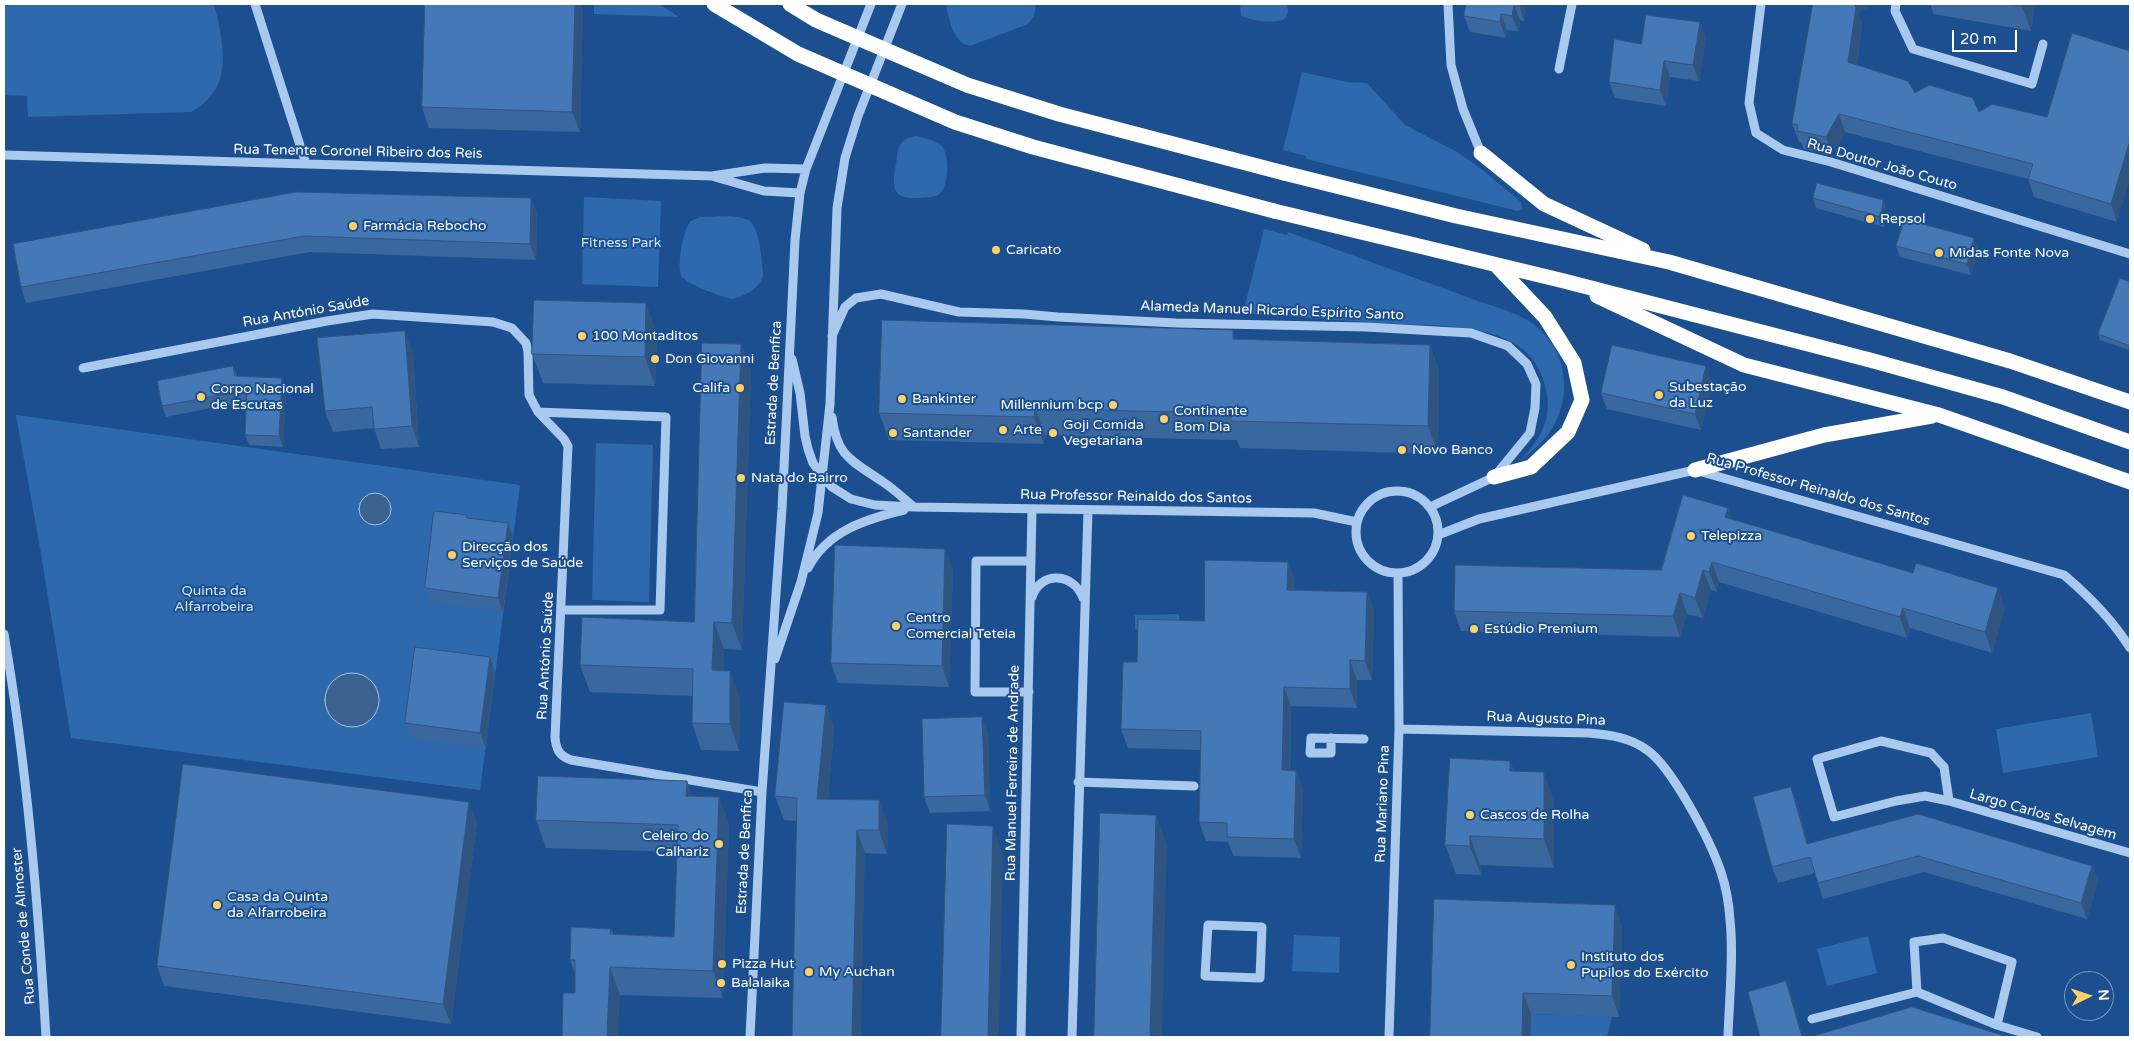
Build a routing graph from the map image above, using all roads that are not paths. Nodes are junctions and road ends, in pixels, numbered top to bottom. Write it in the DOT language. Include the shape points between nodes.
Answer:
graph roads {
  1 [pos="255,4"];
  2 [pos="714,4"];
  3 [pos="790,4"];
  4 [pos="871,4"];
  5 [pos="902,4"];
  6 [pos="1448,4"];
  7 [pos="1572,4"];
  8 [pos="1761,4"];
  9 [pos="1896,4"];
  10 [pos="2044,44"];
  11 [pos="1559,69"];
  12 [pos="1481,153"];
  13 [pos="4,155"];
  14 [pos="306,164"];
  15 [pos="806,168"];
  16 [pos="712,176"];
  17 [pos="800,193"];
  18 [pos="2130,254"];
  19 [pos="1669,262"];
  20 [pos="1497,266"];
  21 [pos="1564,281"];
  22 [pos="832,336"];
  23 [pos="790,352"];
  24 [pos="83,368"];
  25 [pos="2130,402"];
  26 [pos="830,404"];
  27 [pos="538,412"];
  28 [pos="1939,415"];
  29 [pos="2130,442"];
  30 [pos="1695,470"];
  31 [pos="823,476"];
  32 [pos="1494,477"];
  33 [pos="2130,482"];
  34 [pos="914,507"];
  35 [pos="1430,508"];
  36 [pos="1032,509"];
  37 [pos="1088,510"];
  38 [pos="1357,522"];
  39 [pos="1438,535"];
  40 [pos="1031,560"];
  41 [pos="1398,573"];
  42 [pos="801,582"];
  43 [pos="1031,602"];
  44 [pos="1084,602"];
  45 [pos="562,610"];
  46 [pos="4,634"];
  47 [pos="2130,648"];
  48 [pos="772,669"];
  49 [pos="1029,692"];
  50 [pos="1400,729"];
  51 [pos="1331,738"];
  52 [pos="1364,739"];
  53 [pos="1078,782"];
  54 [pos="1194,786"];
  55 [pos="762,792"];
  56 [pos="1949,801"];
  57 [pos="2130,853"];
  58 [pos="1262,927"];
  59 [pos="1917,992"];
  60 [pos="1812,1019"];
  61 [pos="1997,1025"];
  62 [pos="46,1037"];
  63 [pos="750,1037"];
  64 [pos="1021,1037"];
  65 [pos="1072,1037"];
  66 [pos="1389,1037"];
  67 [pos="1728,1037"];
  68 [pos="2037,1037"];
  1 -- 14 [label="street"];
  2 -- 20 [label="highway, bridge" via="798,54 954,122 1033,148"];
  3 -- 19 [label="highway, bridge" via="816,20 967,85 1059,114 1456,216"];
  4 -- 15 [label="street, Estrada de Benfica"];
  5 -- 22 [label="street, Estrada de Benfica" via="845,158 837,208"];
  6 -- 12 [label="street" via="1451,65 1463,109"];
  7 -- 11 [label="street"];
  8 -- 18 [label="street, Rua Doutor João Couto" via="1749,103 1756,133 1783,150"];
  9 -- 10 [label="street" via="1895,11 1913,48 2032,84"];
  12 -- 19 [label="highway" via="1544,204"];
  13 -- 14 [label="street, Rua Tenente Coronel Ribeiro dos Reis"];
  14 -- 16 [label="street, Rua Tenente Coronel Ribeiro dos Reis"];
  15 -- 16 [label="street, Rua Tenente Coronel Ribeiro dos Reis" via="765,168"];
  15 -- 17 [label="street, Estrada de Benfica"];
  16 -- 17 [label="street, Rua Tenente Coronel Ribeiro dos Reis" via="764,192"];
  17 -- 23 [label="street, Estrada de Benfica" via="794,240"];
  19 -- 25 [label="highway" via="2010,361"];
  20 -- 21 [label="highway"];
  20 -- 32 [label="highway" via="1546,317 1574,364 1582,400 1568,432 1531,467"];
  21 -- 28 [label="highway" via="1744,365"];
  21 -- 29 [label="highway" via="2003,397"];
  22 -- 26 [label="street, Estrada de Benfica"];
  22 -- 32 [label="street, Alameda Manuel Ricardo Espírito Santo" via="845,307 856,298 869,294 959,312 1471,333 1508,346 1527,364 1536,384 1530,433"];
  23 -- 31 [label="street, Rua Professor Reinaldo dos Santos" via="808,449"];
  23 -- 48 [label="street, Estrada de Benfica"];
  24 -- 27 [label="street, Rua António Saúde" via="373,314 493,322 512,328 526,343 529,395"];
  26 -- 31 [label="street, Estrada de Benfica"];
  26 -- 34 [label="street" via="839,445 848,458"];
  27 -- 45 [label="street, Rua António Saúde" via="568,446"];
  27 -- 45 [label="street" via="666,417 660,610"];
  28 -- 30 [label="highway" via="1824,434"];
  28 -- 33 [label="highway"];
  30 -- 39 [label="street, Rua Professor Reinaldo dos Santos" via="1478,519"];
  30 -- 47 [label="street, Rua Professor Reinaldo dos Santos" via="2064,575 2117,626"];
  31 -- 34 [label="street, Rua Professor Reinaldo dos Santos" via="832,487 851,499 875,506"];
  31 -- 42 [label="street, Estrada de Benfica" via="818,514"];
  32 -- 35 [label="street, Alameda Manuel Ricardo Espírito Santo"];
  34 -- 36 [label="street, Rua Professor Reinaldo dos Santos"];
  34 -- 42 [label="street, Rua Professor Reinaldo dos Santos" via="876,517 830,539 812,559"];
  35 -- 38 [label="street" via="1416,495 1398,490 1380,494 1365,506"];
  35 -- 39 [label="street" via="1437,521"];
  36 -- 37 [label="street, Rua Professor Reinaldo dos Santos"];
  36 -- 40 [label="street, Rua Manuel Ferreira de Andrade"];
  37 -- 38 [label="street, Rua Professor Reinaldo dos Santos" via="1314,513"];
  37 -- 44 [label="street"];
  38 -- 41 [label="street" via="1357,541 1365,558 1380,569"];
  39 -- 41 [label="street" via="1434,550 1425,561 1413,570"];
  40 -- 43 [label="street, Rua Manuel Ferreira de Andrade"];
  40 -- 49 [label="street" via="976,561 975,692"];
  41 -- 50 [label="street, Rua Mariano Pina"];
  42 -- 48 [label="street, Estrada de Benfica"];
  43 -- 44 [label="street" via="1034,592 1046,579 1063,578 1074,582"];
  43 -- 49 [label="street, Rua Manuel Ferreira de Andrade"];
  44 -- 53 [label="street"];
  45 -- 55 [label="street, Rua António Saúde" via="555,737 560,753 571,760"];
  46 -- 62 [label="street, Rua Conde de Almoster" via="34,870"];
  48 -- 55 [label="street, Estrada de Benfica"];
  49 -- 64 [label="street, Rua Manuel Ferreira de Andrade"];
  50 -- 66 [label="street, Rua Mariano Pina"];
  50 -- 67 [label="street, Rua Augusto Pina" via="1580,732 1615,736 1647,750 1661,762 1711,848 1721,872 1730,922"];
  51 -- 52 [label="street"];
  53 -- 54 [label="street"];
  53 -- 65 [label="street"];
  55 -- 63 [label="street, Estrada de Benfica"];
  56 -- 56 [label="street, Largo Carlos Selvagem" via="1925,796 1834,817 1817,758 1880,741 1931,753 1944,767"];
  56 -- 57 [label="street, Largo Carlos Selvagem"];
  58 -- 58 [label="street" via="1260,978 1206,976 1208,925"];
  59 -- 60 [label="street"];
  59 -- 61 [label="street"];
  59 -- 61 [label="street" via="1914,942 1943,938 2012,962"];
  61 -- 68 [label="street"];
}
